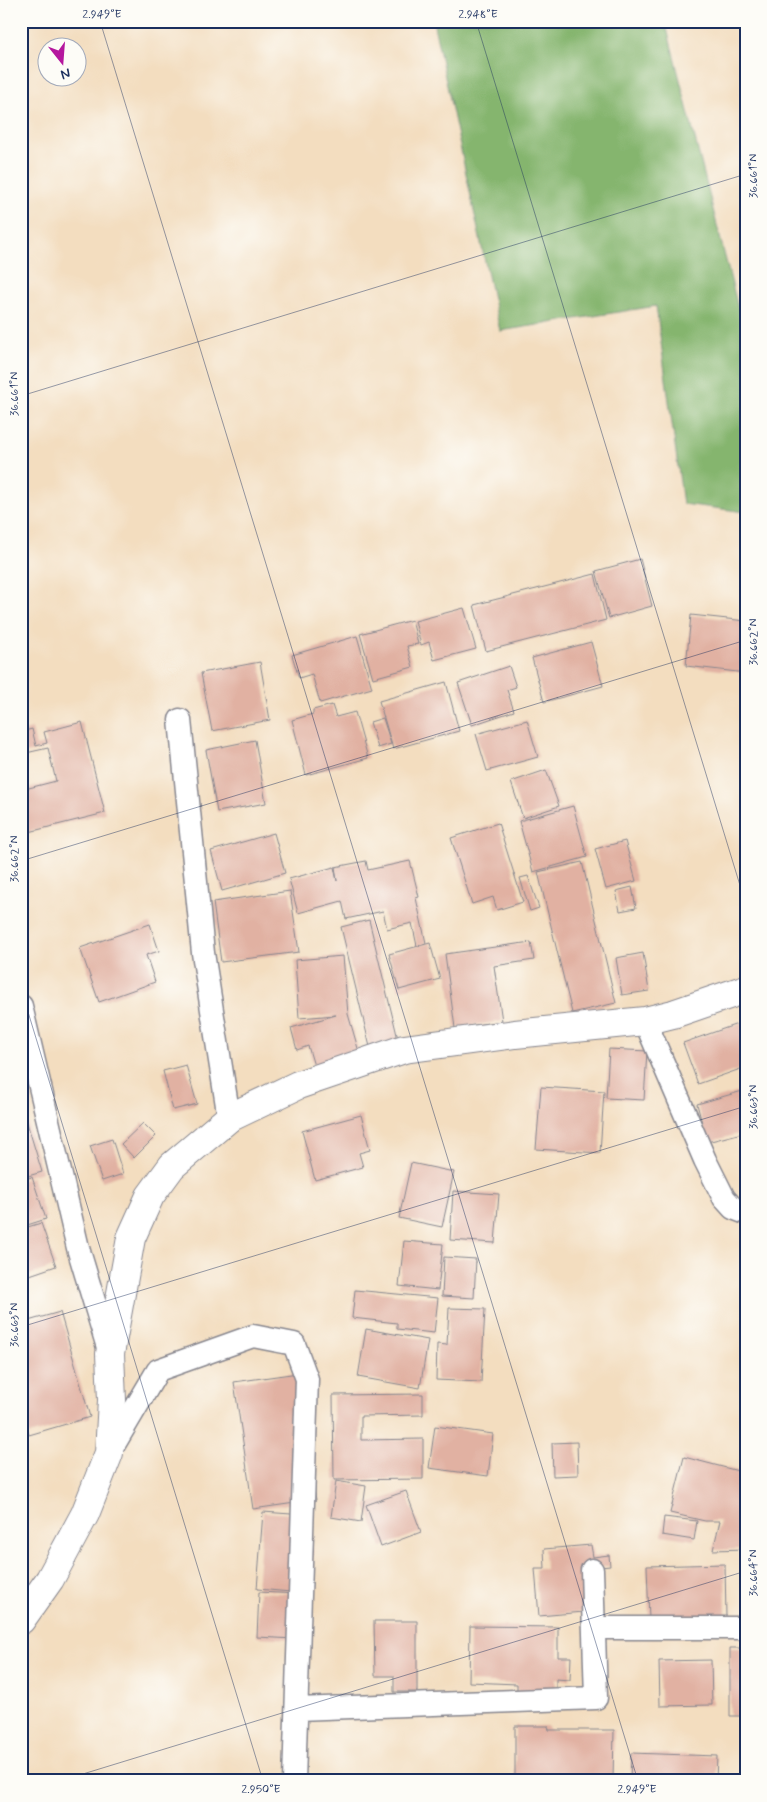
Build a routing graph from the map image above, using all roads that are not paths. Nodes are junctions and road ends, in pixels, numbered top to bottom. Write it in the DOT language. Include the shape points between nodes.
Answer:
graph roads {
  1 [pos="180,720"];
  2 [pos="746,989"];
  3 [pos="21,1006"];
  4 [pos="645,1021"];
  5 [pos="229,1118"];
  6 [pos="746,1213"];
  7 [pos="110,1354"];
  8 [pos="109,1453"];
  9 [pos="592,1570"];
  10 [pos="21,1620"];
  11 [pos="594,1628"];
  12 [pos="746,1628"];
  13 [pos="297,1708"];
  14 [pos="294,1781"];
  1 -- 5 [label="street" via="203,954"];
  2 -- 4 [label="street"];
  3 -- 7 [label="street" via="78,1248"];
  4 -- 5 [label="street" via="404,1049 298,1085"];
  4 -- 6 [label="street" via="724,1198 733,1208"];
  5 -- 7 [label="street" via="172,1166 150,1196 131,1238"];
  7 -- 8 [label="street"];
  8 -- 10 [label="street" via="81,1522 50,1579"];
  8 -- 13 [label="street" via="158,1370 253,1336 294,1344 307,1378"];
  9 -- 11 [label="street"];
  11 -- 12 [label="street"];
  11 -- 13 [label="street" via="596,1698"];
  13 -- 14 [label="street"];
}
